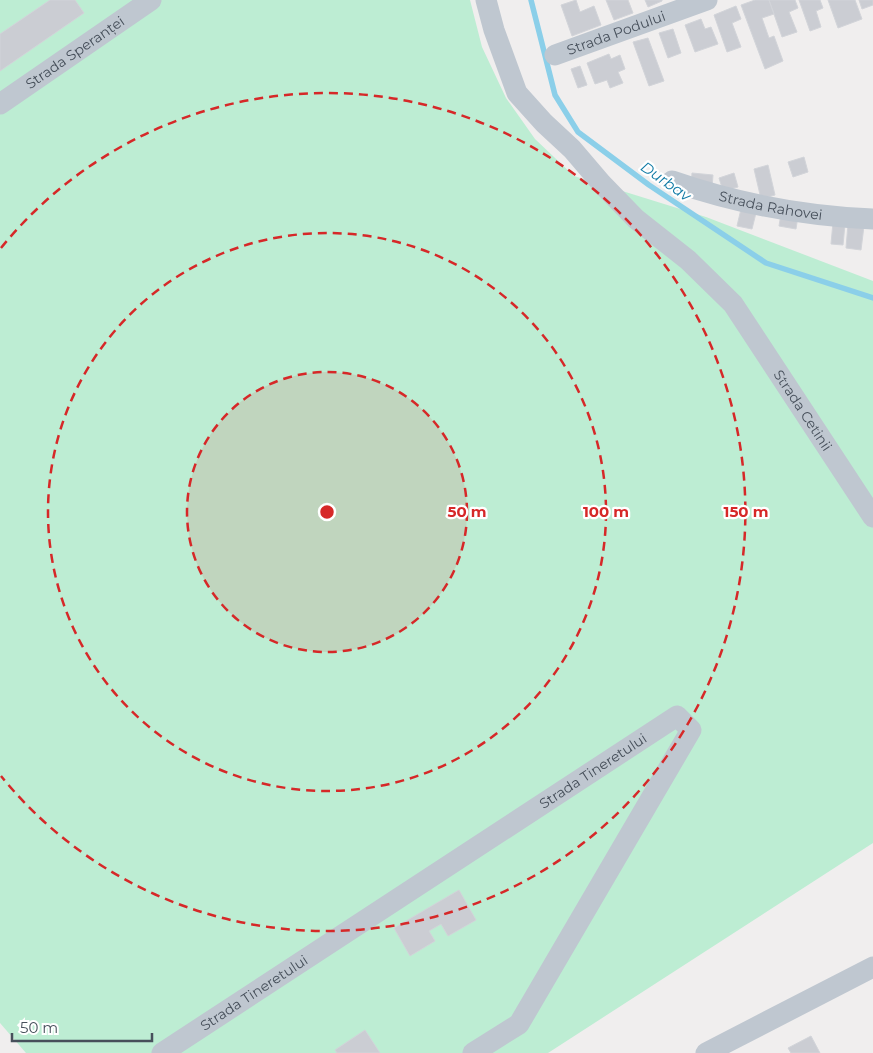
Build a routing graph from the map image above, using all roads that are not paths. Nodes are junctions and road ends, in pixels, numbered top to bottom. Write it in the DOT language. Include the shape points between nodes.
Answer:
graph roads {
  1 [pos="151,0"];
  2 [pos="486,0"];
  3 [pos="707,0"];
  4 [pos="555,55"];
  5 [pos="0,104"];
  6 [pos="672,181"];
  7 [pos="873,219"];
  8 [pos="873,517"];
  9 [pos="873,967"];
  10 [pos="162,1053"];
  11 [pos="473,1053"];
  12 [pos="706,1053"];
  1 -- 5 [label="street, Strada Speranței"];
  2 -- 8 [label="street, Strada Cetinii" via="517,93 636,219 688,260 733,304"];
  3 -- 4 [label="street, Strada Podului"];
  6 -- 7 [label="street, Strada Rahovei" via="703,192 805,213"];
  9 -- 12 [label="street"];
  10 -- 11 [label="street, Strada Tineretului" via="677,716 692,730 519,1024"];
}
